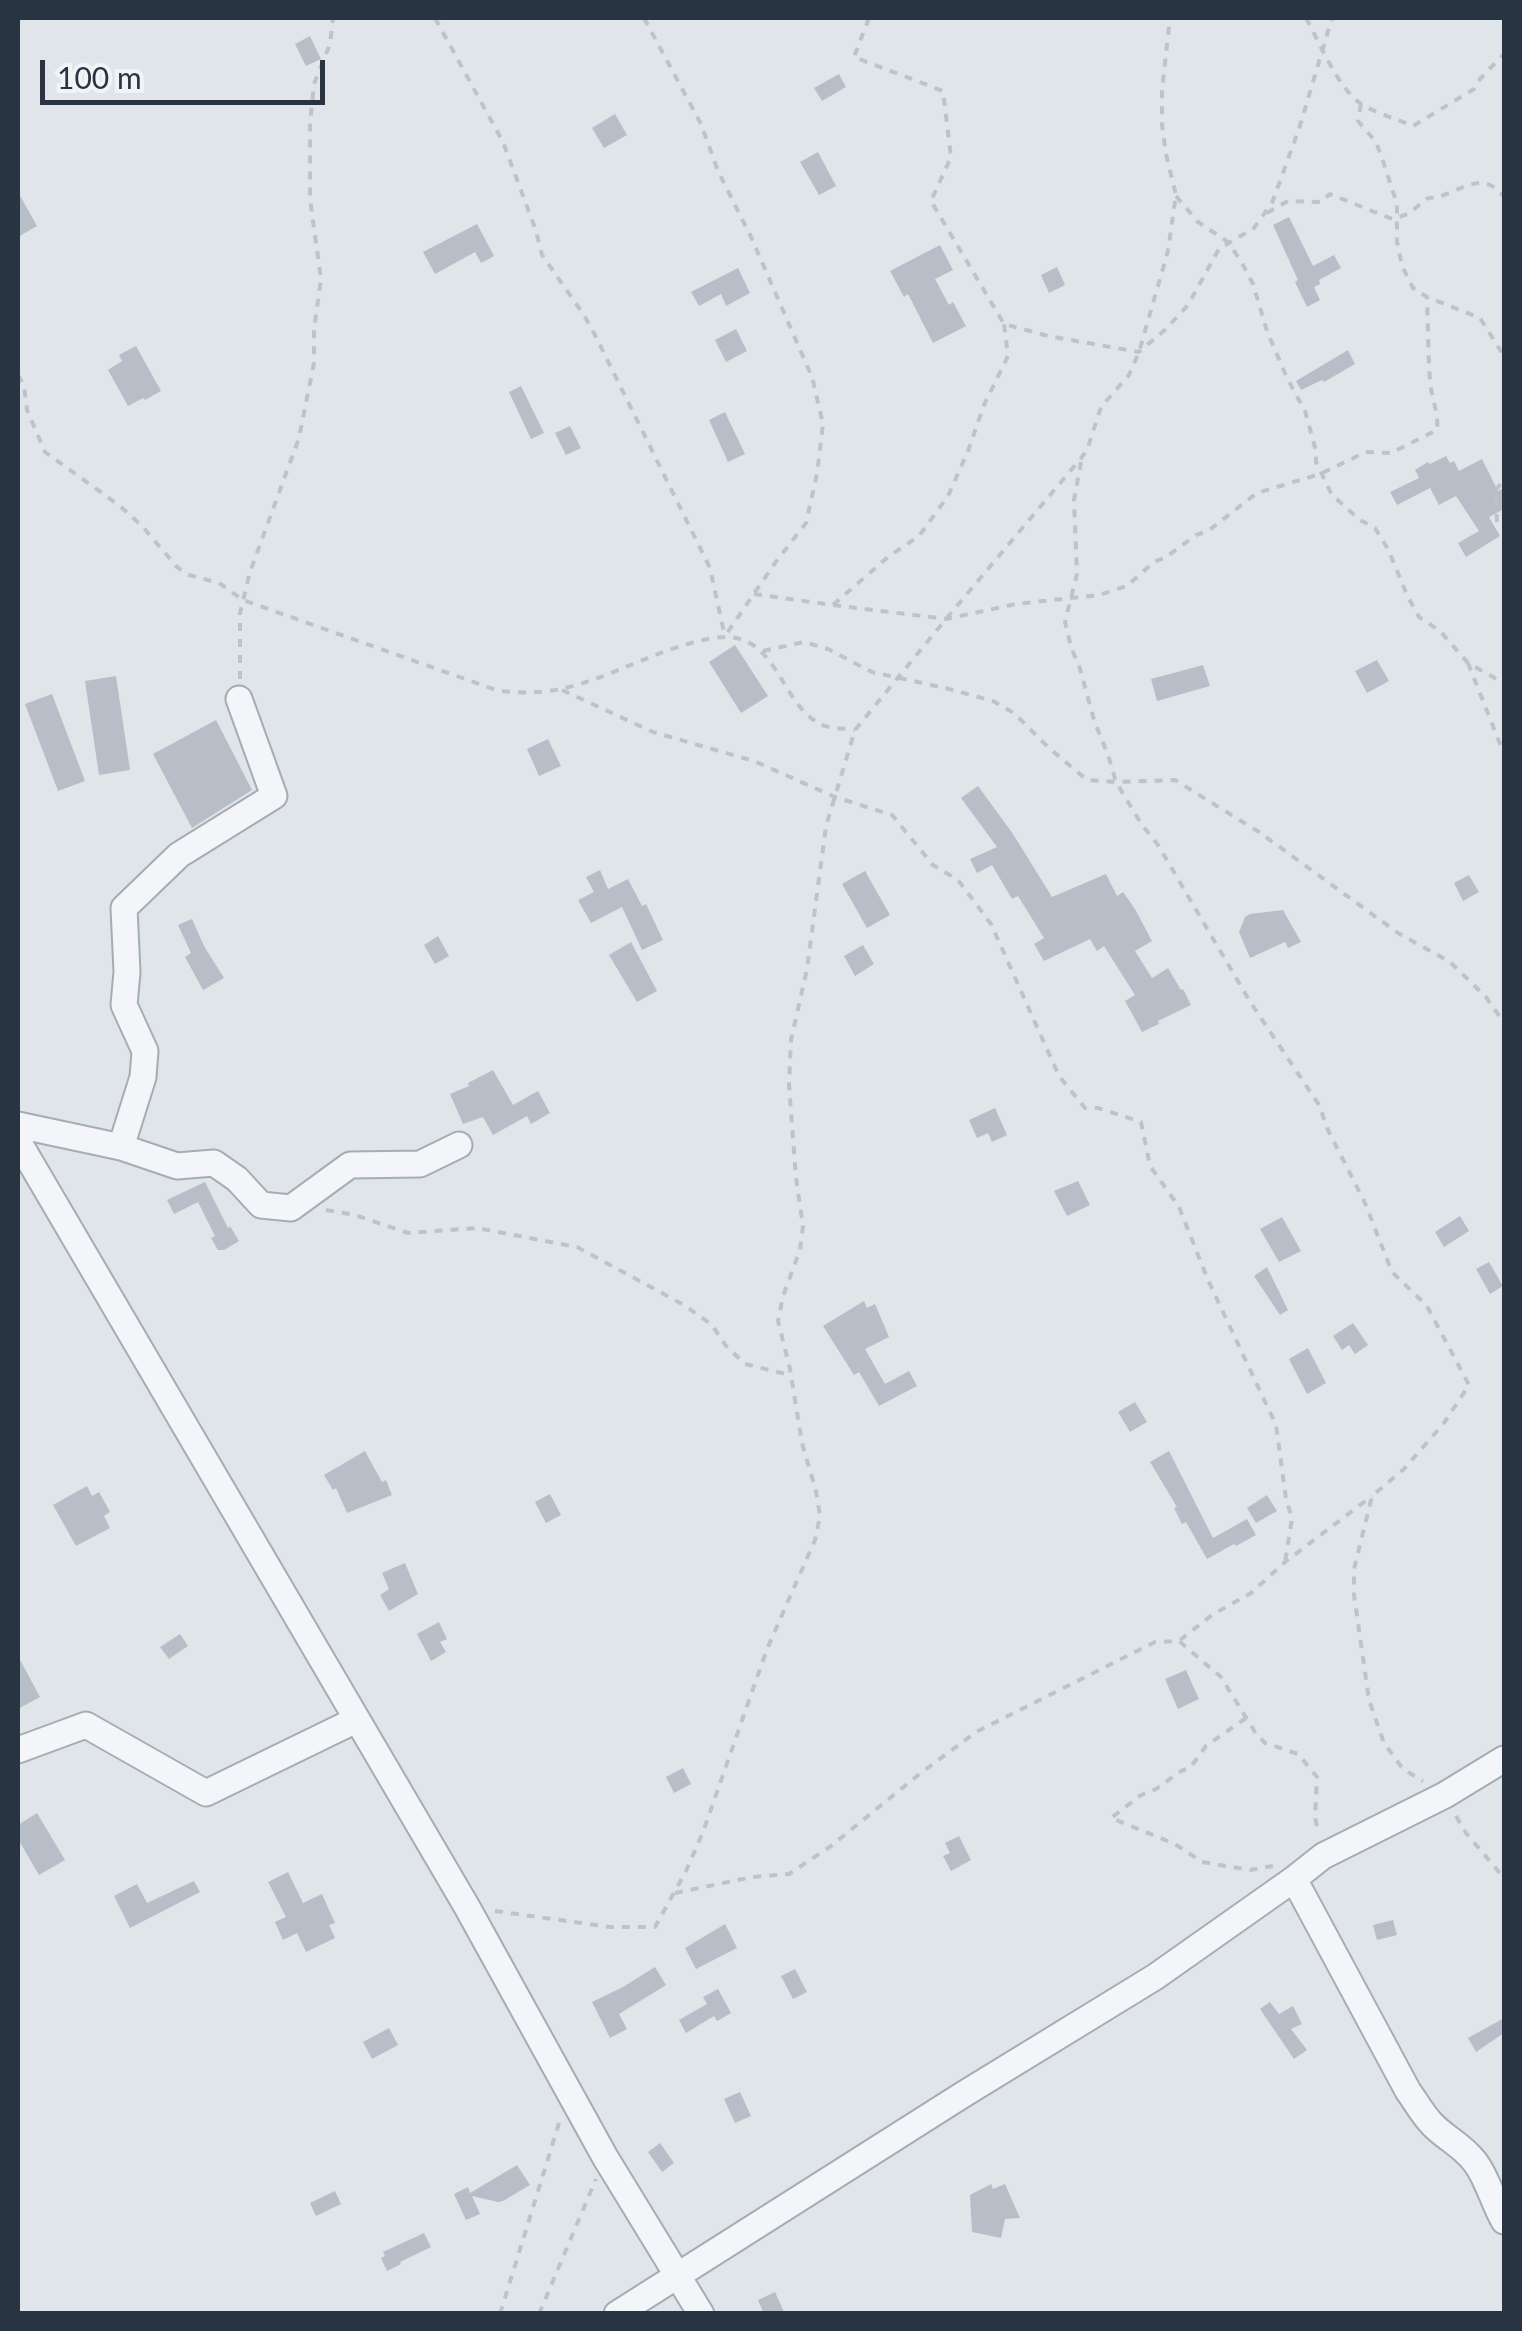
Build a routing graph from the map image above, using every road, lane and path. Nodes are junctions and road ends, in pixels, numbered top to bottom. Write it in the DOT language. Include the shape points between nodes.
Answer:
graph roads {
  1 [pos="333,18"];
  2 [pos="435,18"];
  3 [pos="644,18"];
  4 [pos="869,18"];
  5 [pos="1170,18"];
  6 [pos="1306,18"];
  7 [pos="1332,18"];
  8 [pos="1324,50"];
  9 [pos="1504,54"];
  10 [pos="1361,104"];
  11 [pos="1176,195"];
  12 [pos="1504,198"];
  13 [pos="1266,213"];
  14 [pos="1397,218"];
  15 [pos="1228,242"];
  16 [pos="1427,297"];
  17 [pos="1004,324"];
  18 [pos="1139,352"];
  19 [pos="1504,356"];
  20 [pos="18,375"];
  21 [pos="1082,457"];
  22 [pos="1320,474"];
  23 [pos="1504,480"];
  24 [pos="1497,522"];
  25 [pos="754,594"];
  26 [pos="1070,598"];
  27 [pos="243,600"];
  28 [pos="833,605"];
  29 [pos="946,619"];
  30 [pos="725,637"];
  31 [pos="763,651"];
  32 [pos="1468,663"];
  33 [pos="898,677"];
  34 [pos="1504,682"];
  35 [pos="562,690"];
  36 [pos="240,699"];
  37 [pos="855,730"];
  38 [pos="1504,754"];
  39 [pos="1116,782"];
  40 [pos="835,796"];
  41 [pos="1504,1023"];
  42 [pos="18,1125"];
  43 [pos="18,1141"];
  44 [pos="459,1145"];
  45 [pos="121,1147"];
  46 [pos="291,1208"];
  47 [pos="791,1375"];
  48 [pos="1372,1496"];
  49 [pos="1284,1562"];
  50 [pos="1179,1641"];
  51 [pos="1246,1718"];
  52 [pos="356,1720"];
  53 [pos="18,1750"];
  54 [pos="1504,1759"];
  55 [pos="1445,1796"];
  56 [pos="1323,1856"];
  57 [pos="1290,1871"];
  58 [pos="1504,1878"];
  59 [pos="674,1893"];
  60 [pos="467,1907"];
  61 [pos="569,2092"];
  62 [pos="605,2156"];
  63 [pos="1504,2220"];
  64 [pos="679,2276"];
  65 [pos="500,2314"];
  66 [pos="539,2314"];
  67 [pos="617,2314"];
  68 [pos="702,2314"];
  1 -- 27 [label="path" via="310,124 310,199 321,279 314,363 299,438"];
  2 -- 30 [label="path" via="503,142 542,255 596,336 710,568"];
  3 -- 25 [label="path" via="751,237 812,376 823,424 806,524"];
  4 -- 17 [label="path" via="854,56 943,91 951,157 931,201"];
  5 -- 11 [label="path" via="1162,125"];
  6 -- 8 [label="path"];
  7 -- 8 [label="path"];
  8 -- 10 [label="path"];
  8 -- 13 [label="path"];
  9 -- 10 [label="path" via="1474,89 1413,126"];
  10 -- 14 [label="path" via="1358,121 1376,142"];
  11 -- 15 [label="path" via="1198,222"];
  11 -- 18 [label="path" via="1168,251"];
  12 -- 14 [label="path" via="1475,183 1428,198"];
  13 -- 14 [label="path" via="1288,202 1321,202 1330,194"];
  13 -- 15 [label="path"];
  14 -- 16 [label="path" via="1402,266 1413,288"];
  15 -- 18 [label="path" via="1188,304"];
  15 -- 22 [label="path" via="1253,284 1305,410"];
  16 -- 19 [label="path" via="1480,318"];
  16 -- 22 [label="path" via="1438,430"];
  17 -- 18 [label="path"];
  17 -- 28 [label="path" via="1008,356 948,496 919,536"];
  18 -- 21 [label="path" via="1101,407"];
  20 -- 27 [label="path" via="45,452 120,506 189,575 219,583"];
  21 -- 26 [label="path"];
  21 -- 29 [label="path"];
  22 -- 26 [label="path" via="1258,493 1127,586"];
  22 -- 32 [label="path" via="1332,495 1374,528 1419,617"];
  23 -- 24 [label="path" via="1495,492"];
  25 -- 28 [label="path"];
  25 -- 30 [label="path"];
  26 -- 29 [label="path"];
  26 -- 39 [label="path" via="1071,647"];
  27 -- 35 [label="path" via="496,690"];
  27 -- 36 [label="path"];
  28 -- 29 [label="path"];
  29 -- 33 [label="path"];
  30 -- 31 [label="path"];
  30 -- 35 [label="path"];
  31 -- 33 [label="path" via="804,642"];
  31 -- 37 [label="path" via="800,708 820,725"];
  32 -- 34 [label="path"];
  32 -- 38 [label="path"];
  33 -- 37 [label="path"];
  33 -- 39 [label="path" via="992,702 1014,713 1088,780"];
  35 -- 40 [label="path" via="653,732 754,761"];
  36 -- 45 [label="street" via="274,796 179,854 124,908 124,1005 146,1051"];
  37 -- 40 [label="path"];
  39 -- 41 [label="path" via="1175,780 1217,804 1398,933 1450,962"];
  39 -- 48 [label="path" via="1319,1105 1392,1272 1427,1306 1469,1385 1404,1469"];
  40 -- 47 [label="path" via="791,1040 791,1122 803,1226 778,1321"];
  40 -- 49 [label="path" via="892,815 933,865 958,880 991,924 1059,1076 1085,1108 1141,1122 1150,1166 1180,1207 1276,1425 1292,1518"];
  42 -- 45 [label="street"];
  43 -- 52 [label="street"];
  44 -- 46 [label="street" via="420,1164 350,1165"];
  45 -- 46 [label="street" via="178,1166 214,1163 260,1205"];
  46 -- 47 [label="path" via="331,1210 408,1233 477,1228 577,1247 712,1324 745,1364"];
  47 -- 59 [label="path" via="820,1516 815,1540"];
  48 -- 49 [label="path"];
  48 -- 55 [label="path" via="1354,1570 1370,1700 1384,1742 1403,1769"];
  49 -- 50 [label="path"];
  50 -- 51 [label="path" via="1221,1677"];
  50 -- 59 [label="path" via="1155,1642 976,1732 789,1874"];
  51 -- 56 [label="path" via="1265,1743 1298,1754 1316,1777"];
  51 -- 57 [label="path" via="1206,1746 1190,1768 1110,1818 1202,1862"];
  52 -- 53 [label="street" via="206,1793 86,1724"];
  52 -- 60 [label="street"];
  54 -- 55 [label="street"];
  55 -- 56 [label="street"];
  55 -- 58 [label="path"];
  56 -- 57 [label="street"];
  57 -- 63 [label="street" via="1408,2091 1428,2121 1479,2167"];
  57 -- 64 [label="street" via="1154,1977"];
  59 -- 60 [label="path" via="655,1928"];
  60 -- 61 [label="street"];
  61 -- 62 [label="street"];
  61 -- 65 [label="path"];
  62 -- 64 [label="street"];
  62 -- 66 [label="path"];
  64 -- 67 [label="street"];
  64 -- 68 [label="street"];
}
